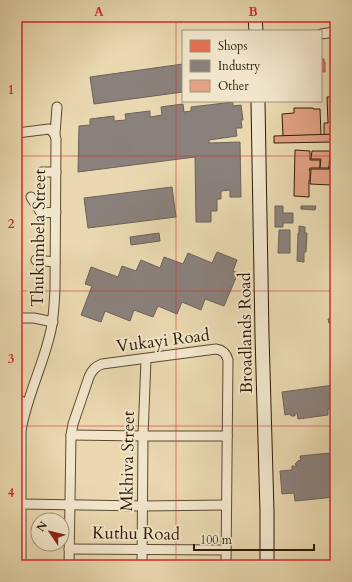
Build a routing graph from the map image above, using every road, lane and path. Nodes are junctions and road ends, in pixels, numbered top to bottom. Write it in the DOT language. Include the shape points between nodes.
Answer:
graph roads {
  1 [pos="255,17"];
  2 [pos="256,30"];
  3 [pos="335,32"];
  4 [pos="322,34"];
  5 [pos="258,102"];
  6 [pos="57,107"];
  7 [pos="17,133"];
  8 [pos="55,134"];
  9 [pos="41,172"];
  10 [pos="56,172"];
  11 [pos="31,197"];
  12 [pos="56,212"];
  13 [pos="36,260"];
  14 [pos="55,262"];
  15 [pos="17,318"];
  16 [pos="52,322"];
  17 [pos="146,359"];
  18 [pos="17,400"];
  19 [pos="27,403"];
  20 [pos="71,435"];
  21 [pos="144,436"];
  22 [pos="227,436"];
  23 [pos="21,504"];
  24 [pos="70,505"];
  25 [pos="143,506"];
  26 [pos="226,506"];
  27 [pos="70,512"];
  28 [pos="70,549"];
  29 [pos="142,550"];
  30 [pos="226,550"];
  31 [pos="69,552"];
  32 [pos="19,564"];
  33 [pos="69,565"];
  34 [pos="142,565"];
  35 [pos="226,565"];
  36 [pos="267,565"];
  1 -- 2 [label="main road"];
  3 -- 4 [label="street"];
  5 -- 36 [label="main road, Broadlands Road"];
  6 -- 8 [label="street, Thukumbela Street"];
  7 -- 8 [label="street" via="48,129"];
  8 -- 10 [label="street, Thukumbela Street"];
  9 -- 10 [label="street"];
  10 -- 12 [label="street, Thukumbela Street"];
  11 -- 12 [label="street" via="40,211"];
  12 -- 14 [label="street, Thukumbela Street"];
  13 -- 14 [label="street"];
  14 -- 16 [label="street, Thukumbela Street"];
  15 -- 16 [label="street"];
  16 -- 19 [label="street, Thukumbela Street" via="50,338"];
  17 -- 20 [label="street, Vukayi Road" via="102,364 92,371"];
  17 -- 21 [label="street, Mkhiva Street"];
  17 -- 22 [label="street, Vukayi Road" via="216,349 224,352 228,360"];
  18 -- 19 [label="street"];
  19 -- 23 [label="street, Thukumbela Street" via="21,431"];
  20 -- 21 [label="street"];
  20 -- 24 [label="street, Vukayi Road"];
  21 -- 22 [label="street"];
  21 -- 25 [label="street, Mkhiva Street"];
  22 -- 26 [label="street, Vukayi Road"];
  23 -- 24 [label="street"];
  23 -- 32 [label="street, Thukumbela Street"];
  24 -- 25 [label="street"];
  24 -- 27 [label="street, Vukayi Road"];
  25 -- 26 [label="street"];
  25 -- 29 [label="street, Mkhiva Street"];
  26 -- 30 [label="street, Vukayi Road"];
  28 -- 29 [label="street, Kuthu Road"];
  29 -- 30 [label="street, Kuthu Road"];
  29 -- 34 [label="street, Mkhiva Street"];
  30 -- 35 [label="street, Vukayi Road"];
  31 -- 33 [label="street, Vukayi Road"];
}
